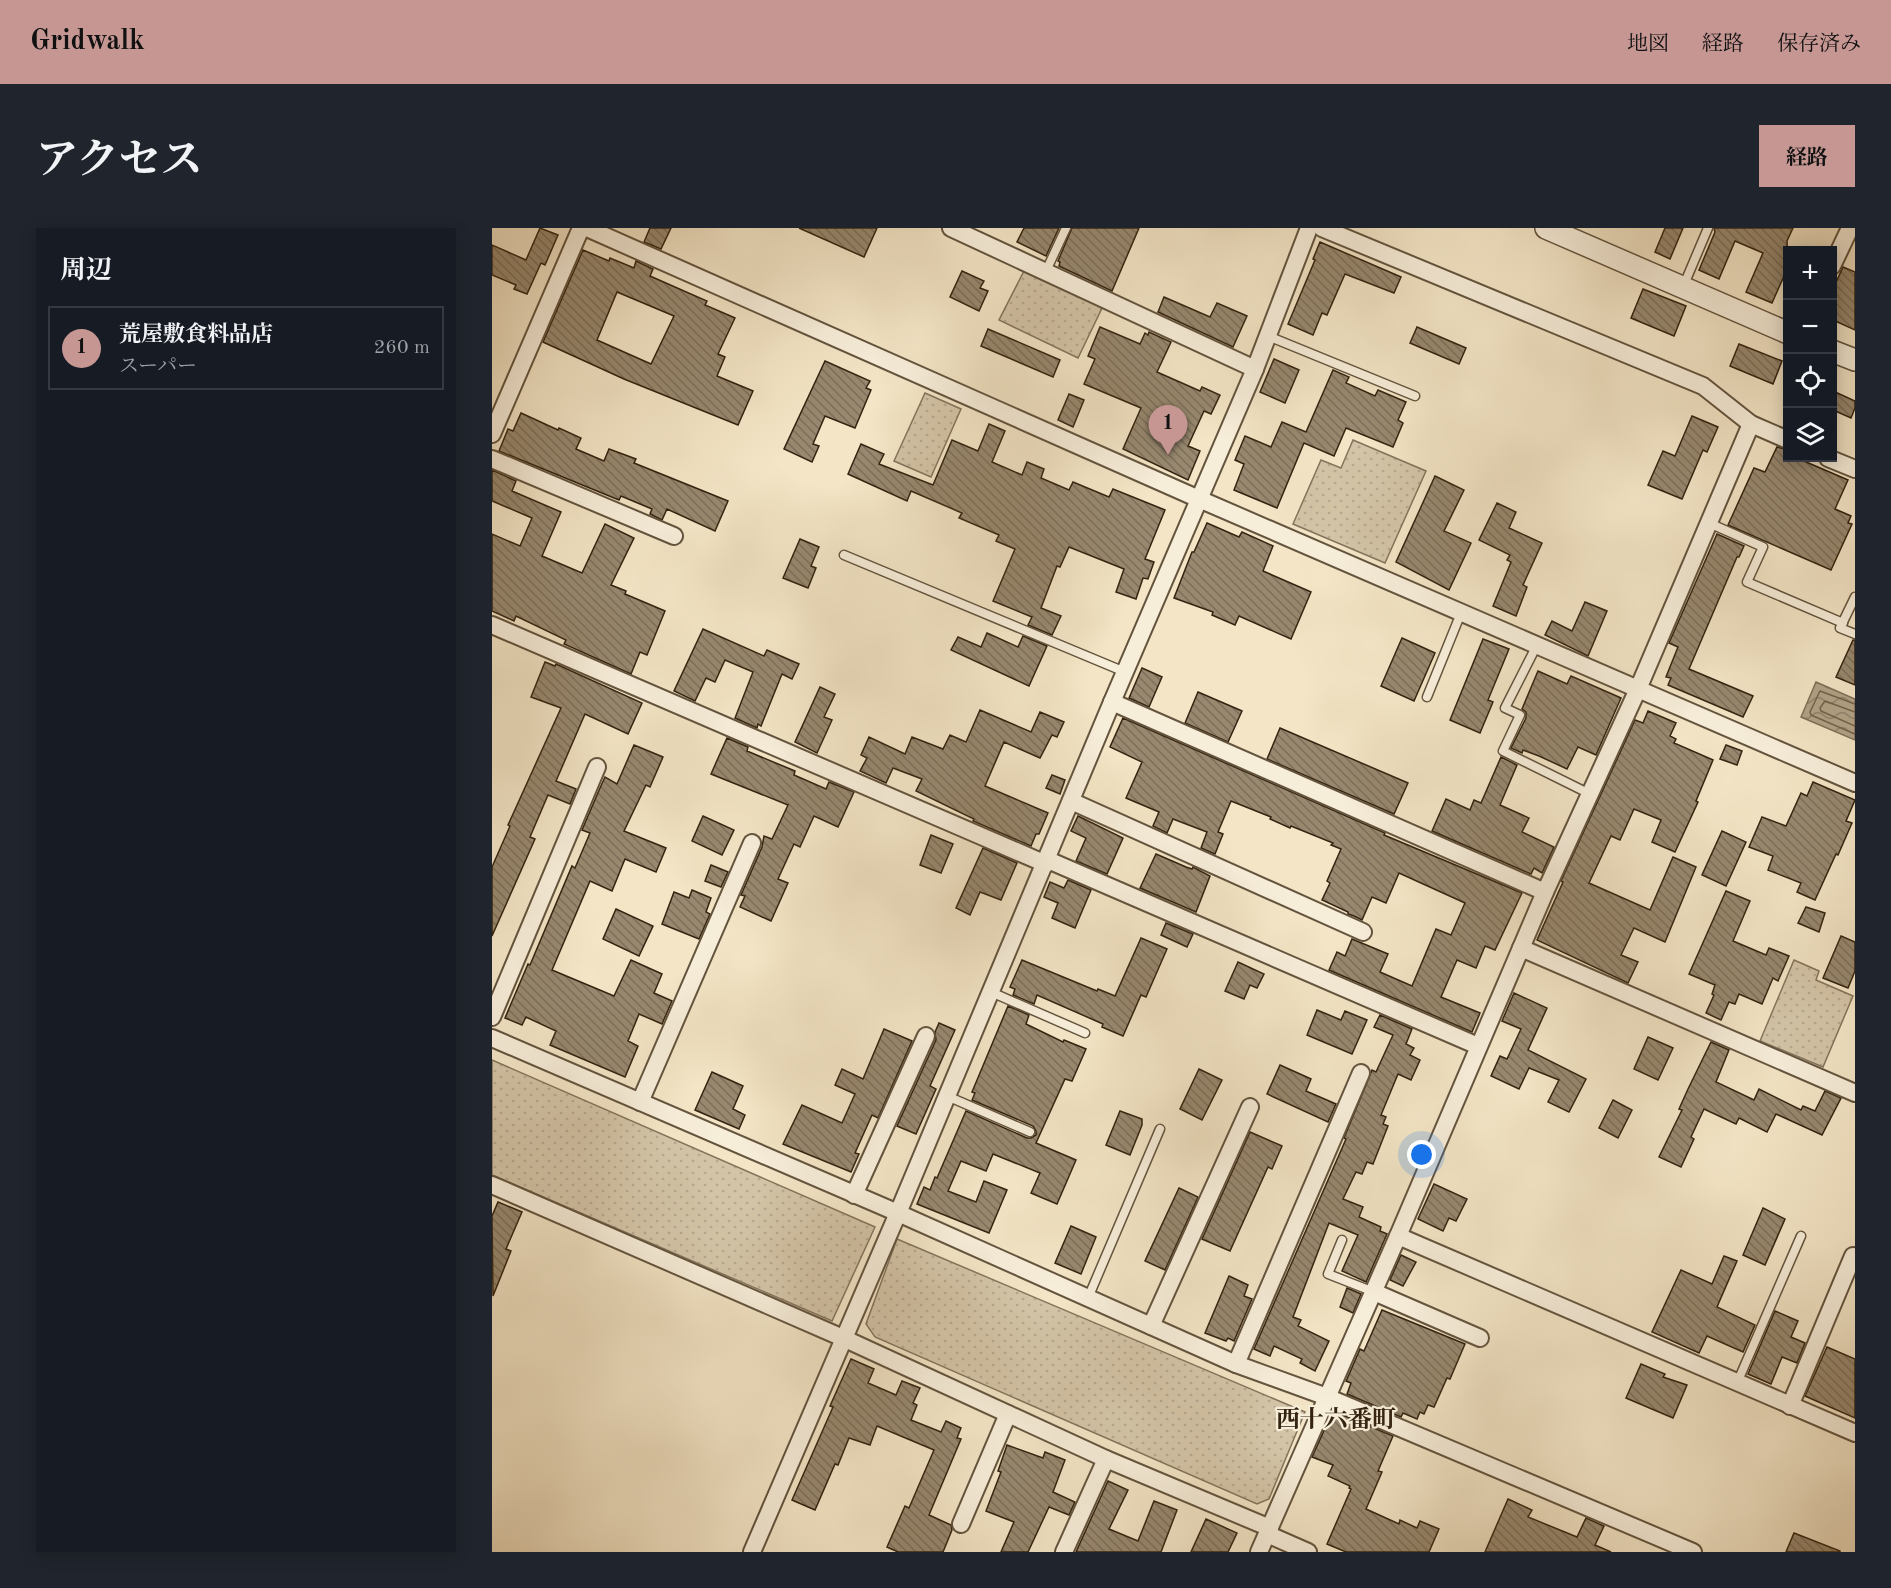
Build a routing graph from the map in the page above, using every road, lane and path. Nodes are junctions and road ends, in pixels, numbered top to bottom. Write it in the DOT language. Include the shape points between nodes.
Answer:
graph roads {
  1 [pos="581,228"];
  2 [pos="588,228"];
  3 [pos="951,228"];
  4 [pos="1066,228"];
  5 [pos="1309,228"];
  6 [pos="1322,228"];
  7 [pos="1546,228"];
  8 [pos="1707,228"];
  9 [pos="1850,228"];
  10 [pos="1837,257"];
  11 [pos="1046,271"];
  12 [pos="1683,288"];
  13 [pos="1783,331"];
  14 [pos="1268,336"];
  15 [pos="1837,353"];
  16 [pos="1855,360"];
  17 [pos="1255,369"];
  18 [pos="1415,396"];
  19 [pos="1751,424"];
  20 [pos="492,434"];
  21 [pos="1783,438"];
  22 [pos="492,459"];
  23 [pos="1837,462"];
  24 [pos="1855,469"];
  25 [pos="1199,499"];
  26 [pos="1709,523"];
  27 [pos="674,536"];
  28 [pos="844,555"];
  29 [pos="1855,597"];
  30 [pos="1461,613"];
  31 [pos="1843,623"];
  32 [pos="492,625"];
  33 [pos="1855,634"];
  34 [pos="1537,645"];
  35 [pos="1125,672"];
  36 [pos="1638,689"];
  37 [pos="1427,697"];
  38 [pos="1112,702"];
  39 [pos="597,767"];
  40 [pos="1855,783"];
  41 [pos="1590,794"];
  42 [pos="1071,801"];
  43 [pos="752,843"];
  44 [pos="1047,862"];
  45 [pos="1545,892"];
  46 [pos="1363,932"];
  47 [pos="1521,948"];
  48 [pos="992,992"];
  49 [pos="492,1017"];
  50 [pos="1085,1033"];
  51 [pos="926,1036"];
  52 [pos="492,1038"];
  53 [pos="1478,1046"];
  54 [pos="1361,1073"];
  55 [pos="1855,1093"];
  56 [pos="947,1096"];
  57 [pos="640,1102"];
  58 [pos="1250,1107"];
  59 [pos="1160,1129"];
  60 [pos="1030,1132"];
  61 [pos="492,1185"];
  62 [pos="854,1195"];
  63 [pos="898,1213"];
  64 [pos="1398,1236"];
  65 [pos="1801,1236"];
  66 [pos="1342,1240"];
  67 [pos="1853,1256"];
  68 [pos="1374,1292"];
  69 [pos="1088,1298"];
  70 [pos="1151,1326"];
  71 [pos="843,1338"];
  72 [pos="1480,1338"];
  73 [pos="1236,1364"];
  74 [pos="1737,1383"];
  75 [pos="1327,1396"];
  76 [pos="1790,1406"];
  77 [pos="1008,1414"];
  78 [pos="1855,1433"];
  79 [pos="1106,1458"];
  80 [pos="961,1524"];
  81 [pos="1268,1531"];
  82 [pos="752,1552"];
  83 [pos="1064,1552"];
  84 [pos="1259,1552"];
  85 [pos="1308,1552"];
  86 [pos="1693,1552"];
  1 -- 20 [label="street"];
  2 -- 25 [label="street"];
  3 -- 11 [label="street"];
  4 -- 11 [label="lane"];
  5 -- 14 [label="street"];
  6 -- 19 [label="street" via="1703,386"];
  7 -- 12 [label="street"];
  8 -- 12 [label="lane"];
  9 -- 10 [label="street"];
  11 -- 17 [label="street"];
  12 -- 13 [label="street"];
  14 -- 17 [label="street"];
  14 -- 18 [label="lane"];
  15 -- 16 [label="street"];
  17 -- 25 [label="street"];
  19 -- 21 [label="street"];
  19 -- 26 [label="street"];
  22 -- 27 [label="street"];
  23 -- 24 [label="street"];
  25 -- 30 [label="street"];
  25 -- 35 [label="street"];
  26 -- 31 [label="lane" via="1763,547 1748,582"];
  26 -- 36 [label="street"];
  28 -- 35 [label="lane"];
  29 -- 31 [label="lane"];
  30 -- 34 [label="street"];
  30 -- 37 [label="lane"];
  31 -- 33 [label="lane" via="1840,628"];
  32 -- 44 [label="street"];
  34 -- 36 [label="street"];
  34 -- 41 [label="lane" via="1505,708 1520,716 1503,751"];
  35 -- 38 [label="street"];
  36 -- 40 [label="street"];
  36 -- 41 [label="street"];
  38 -- 42 [label="street"];
  38 -- 45 [label="street"];
  39 -- 49 [label="street"];
  41 -- 45 [label="street"];
  42 -- 44 [label="street"];
  42 -- 46 [label="street"];
  43 -- 57 [label="street"];
  44 -- 48 [label="street"];
  44 -- 53 [label="street"];
  45 -- 47 [label="street"];
  47 -- 53 [label="street"];
  47 -- 55 [label="street"];
  48 -- 50 [label="lane"];
  48 -- 56 [label="street"];
  51 -- 62 [label="street"];
  52 -- 57 [label="street"];
  53 -- 64 [label="street"];
  54 -- 73 [label="street"];
  56 -- 60 [label="lane"];
  56 -- 63 [label="street"];
  57 -- 62 [label="street"];
  58 -- 70 [label="street"];
  59 -- 69 [label="lane"];
  61 -- 71 [label="street"];
  62 -- 63 [label="street"];
  63 -- 69 [label="street"];
  63 -- 71 [label="street"];
  64 -- 68 [label="street"];
  64 -- 74 [label="street"];
  65 -- 74 [label="lane"];
  66 -- 68 [label="lane" via="1328,1274"];
  67 -- 76 [label="street"];
  68 -- 72 [label="street"];
  68 -- 75 [label="street"];
  69 -- 70 [label="street"];
  70 -- 73 [label="street"];
  71 -- 77 [label="street"];
  71 -- 82 [label="street"];
  73 -- 75 [label="street"];
  74 -- 76 [label="street"];
  75 -- 81 [label="street"];
  75 -- 86 [label="street"];
  76 -- 78 [label="street"];
  77 -- 79 [label="street"];
  77 -- 80 [label="street"];
  79 -- 81 [label="street"];
  79 -- 83 [label="street"];
  81 -- 84 [label="street"];
  81 -- 85 [label="street"];
}
